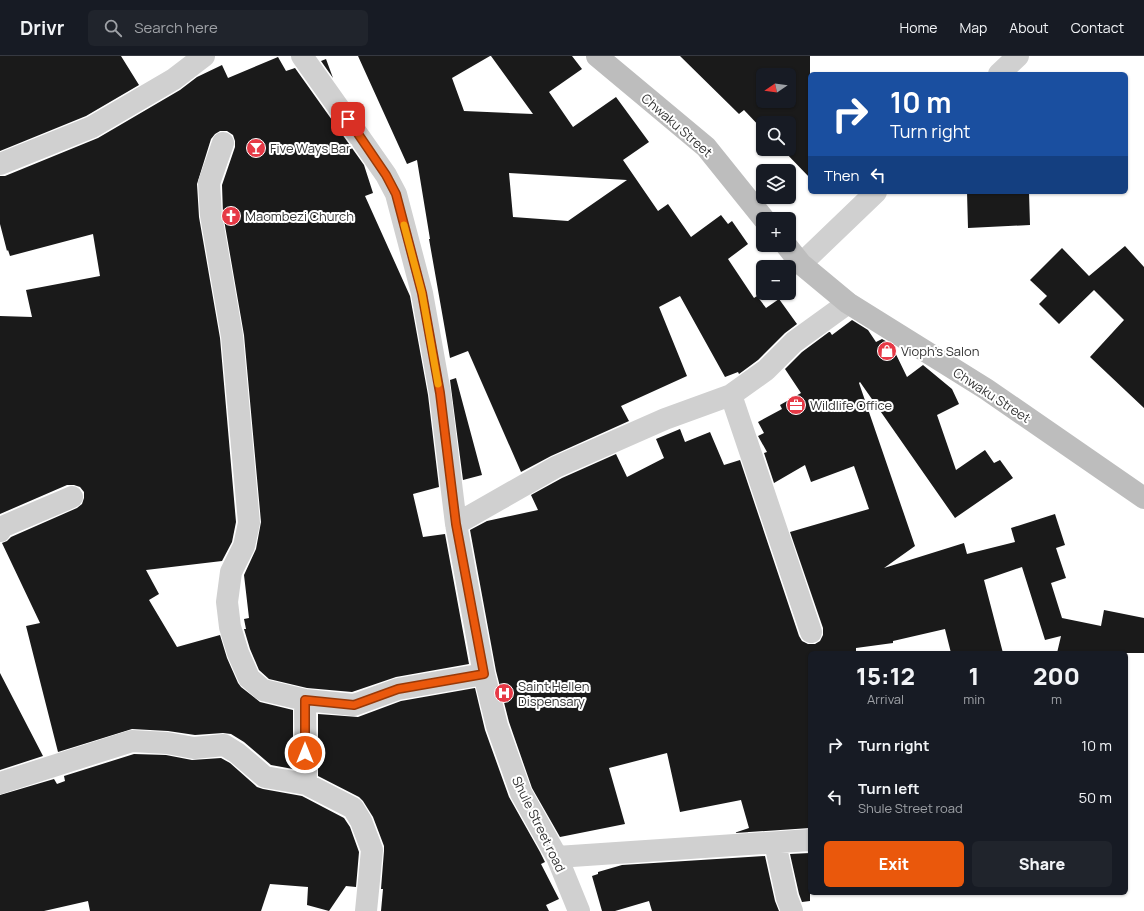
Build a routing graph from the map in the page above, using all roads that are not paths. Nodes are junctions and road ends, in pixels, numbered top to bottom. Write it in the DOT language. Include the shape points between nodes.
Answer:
graph roads {
  1 [pos="204,56"];
  2 [pos="302,56"];
  3 [pos="597,56"];
  4 [pos="1018,56"];
  5 [pos="1001,72"];
  6 [pos="223,143"];
  7 [pos="0,164"];
  8 [pos="874,194"];
  9 [pos="758,212"];
  10 [pos="792,252"];
  11 [pos="801,264"];
  12 [pos="848,303"];
  13 [pos="731,395"];
  14 [pos="72,496"];
  15 [pos="1144,498"];
  16 [pos="456,524"];
  17 [pos="0,531"];
  18 [pos="811,632"];
  19 [pos="484,674"];
  20 [pos="305,700"];
  21 [pos="0,783"];
  22 [pos="306,784"];
  23 [pos="808,840"];
  24 [pos="775,843"];
  25 [pos="557,857"];
  26 [pos="366,911"];
  27 [pos="579,911"];
  28 [pos="792,911"];
  1 -- 7 [label="street" via="174,79 92,127"];
  2 -- 16 [label="street, Shule Street road" via="360,136 396,194 425,308 440,393"];
  3 -- 9 [label="main road, Chwaku Street" via="706,147"];
  4 -- 5 [label="street"];
  6 -- 20 [label="street" via="209,183 210,215 232,336 249,523 244,546 231,572 227,602 230,627 249,678 263,690"];
  8 -- 11 [label="street"];
  10 -- 11 [label="main road, Chwaku Street"];
  11 -- 12 [label="main road, Chwaku Street"];
  12 -- 13 [label="street" via="794,342 766,370"];
  12 -- 15 [label="main road, Chwaku Street" via="986,389"];
  13 -- 16 [label="street" via="665,419 556,467"];
  13 -- 18 [label="street"];
  14 -- 17 [label="street" via="2,527"];
  16 -- 19 [label="street, Shule Street road"];
  19 -- 20 [label="street" via="398,689 354,705"];
  19 -- 25 [label="street, Shule Street road" via="498,726 521,792"];
  20 -- 22 [label="street"];
  21 -- 22 [label="street" via="132,741 168,743 194,748 224,745 266,777"];
  22 -- 26 [label="street" via="353,808 361,821 372,850"];
  23 -- 24 [label="street"];
  24 -- 25 [label="street"];
  24 -- 28 [label="street"];
  25 -- 27 [label="street, Shule Street road"];
}
